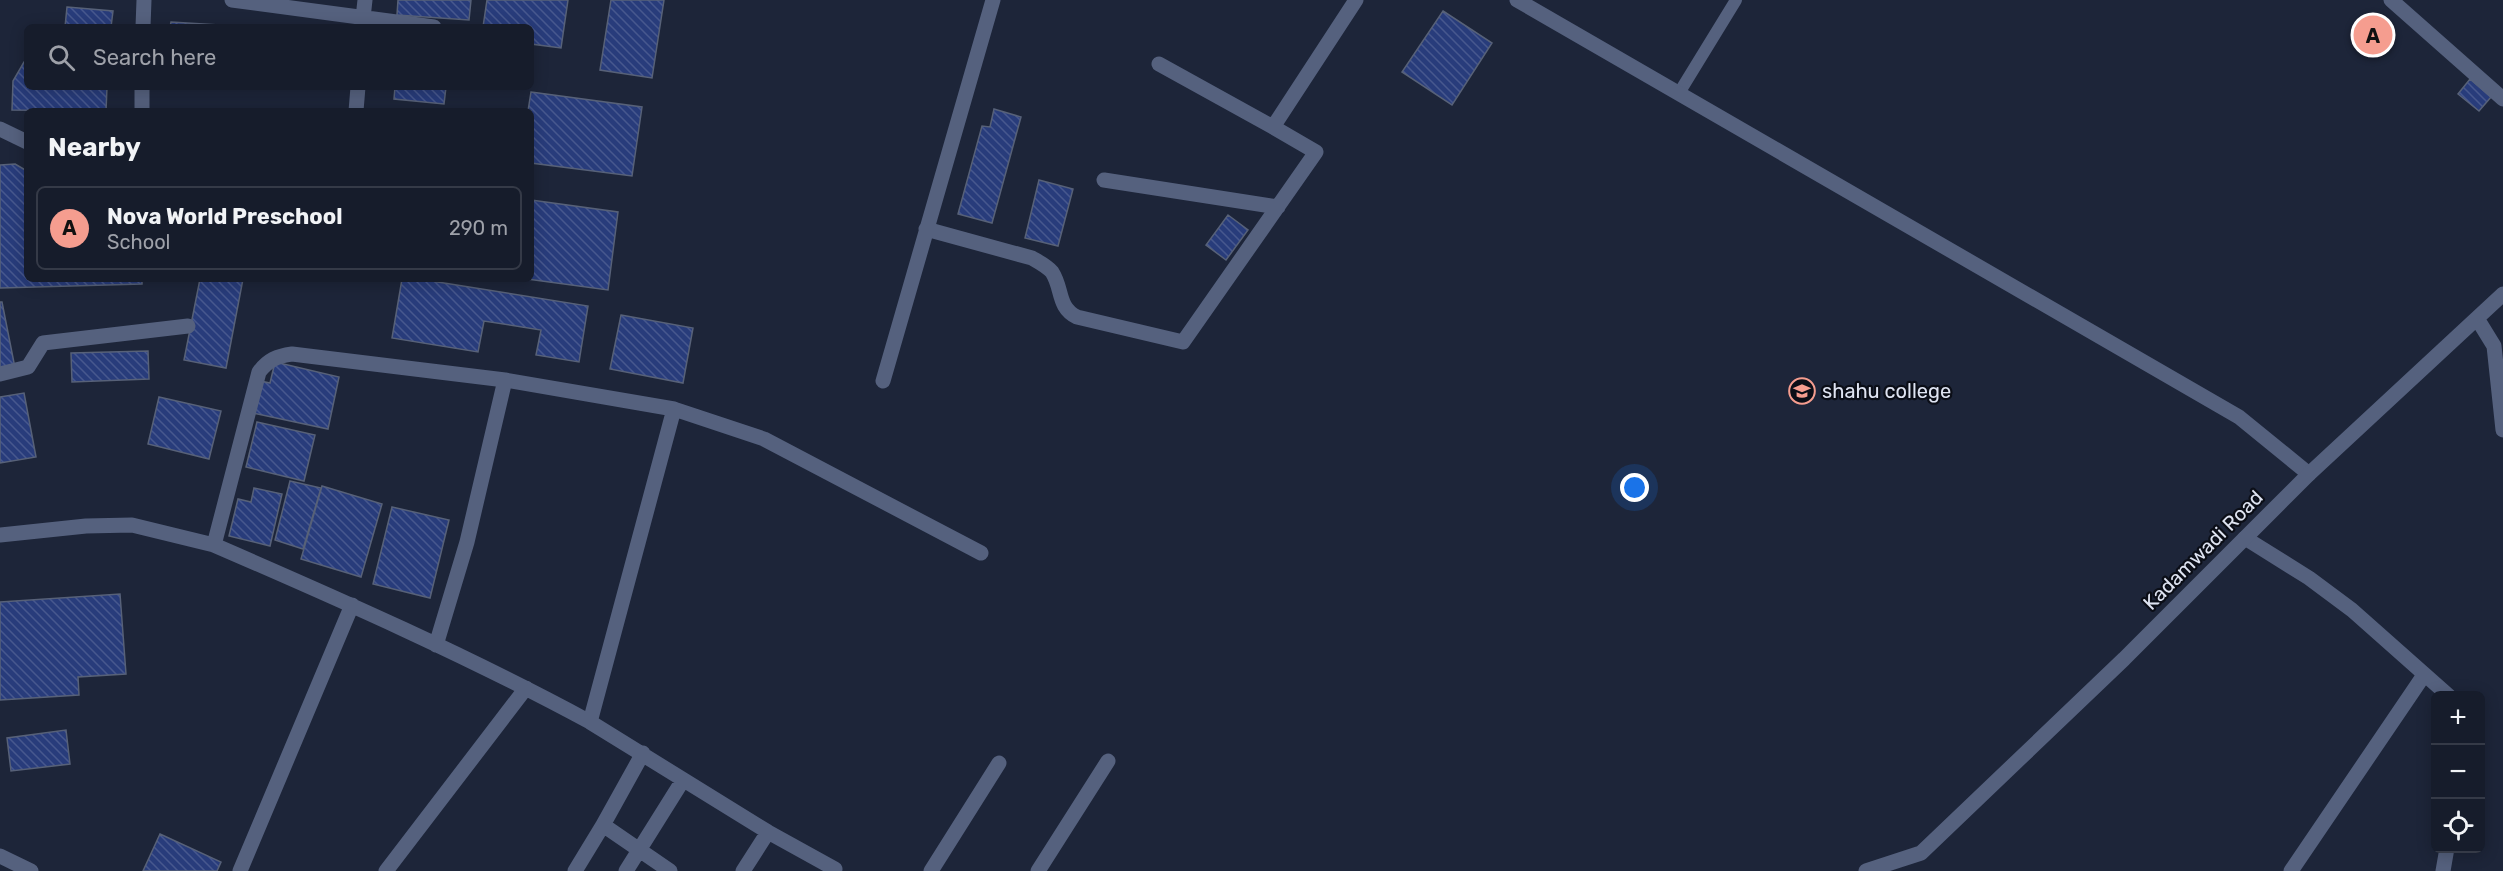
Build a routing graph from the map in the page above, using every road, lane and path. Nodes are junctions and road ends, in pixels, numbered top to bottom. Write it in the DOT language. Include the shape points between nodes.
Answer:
graph roads {
  1 [pos="144,0"];
  2 [pos="232,0"];
  3 [pos="365,0"];
  4 [pos="993,0"];
  5 [pos="1356,0"];
  6 [pos="1516,0"];
  7 [pos="1736,0"];
  8 [pos="2391,0"];
  9 [pos="363,23"];
  10 [pos="143,24"];
  11 [pos="381,24"];
  12 [pos="1159,64"];
  13 [pos="142,90"];
  14 [pos="358,90"];
  15 [pos="1680,93"];
  16 [pos="2503,99"];
  17 [pos="142,108"];
  18 [pos="356,108"];
  19 [pos="1273,127"];
  20 [pos="0,129"];
  21 [pos="24,141"];
  22 [pos="1104,180"];
  23 [pos="1278,207"];
  24 [pos="926,229"];
  25 [pos="2503,294"];
  26 [pos="2478,320"];
  27 [pos="188,326"];
  28 [pos="0,374"];
  29 [pos="505,380"];
  30 [pos="883,381"];
  31 [pos="674,409"];
  32 [pos="2503,430"];
  33 [pos="2309,474"];
  34 [pos="0,535"];
  35 [pos="2245,538"];
  36 [pos="214,545"];
  37 [pos="981,553"];
  38 [pos="352,605"];
  39 [pos="436,645"];
  40 [pos="2424,675"];
  41 [pos="526,687"];
  42 [pos="2443,691"];
  43 [pos="590,722"];
  44 [pos="643,753"];
  45 [pos="1108,761"];
  46 [pos="999,763"];
  47 [pos="683,780"];
  48 [pos="603,825"];
  49 [pos="768,832"];
  50 [pos="639,850"];
  51 [pos="2446,853"];
  52 [pos="0,856"];
  53 [pos="836,870"];
  54 [pos="31,871"];
  55 [pos="240,871"];
  56 [pos="386,871"];
  57 [pos="575,871"];
  58 [pos="626,871"];
  59 [pos="670,871"];
  60 [pos="743,871"];
  61 [pos="931,871"];
  62 [pos="1038,871"];
  63 [pos="1866,871"];
  64 [pos="2290,871"];
  65 [pos="2444,871"];
  1 -- 10 [label="street"];
  2 -- 9 [label="street"];
  3 -- 9 [label="street"];
  4 -- 24 [label="street"];
  5 -- 19 [label="street"];
  6 -- 15 [label="street"];
  7 -- 15 [label="lane"];
  8 -- 16 [label="street"];
  9 -- 11 [label="street"];
  12 -- 19 [label="street"];
  13 -- 17 [label="street"];
  14 -- 18 [label="street"];
  15 -- 33 [label="street" via="2239,417"];
  19 -- 23 [label="street" via="1316,152"];
  20 -- 21 [label="street"];
  22 -- 23 [label="street"];
  23 -- 24 [label="street" via="1183,342 1077,317 1063,307 1052,272 1044,264"];
  24 -- 30 [label="street"];
  25 -- 26 [label="street"];
  26 -- 32 [label="street" via="2494,345"];
  26 -- 33 [label="street, Kadamwadi Road"];
  27 -- 28 [label="street" via="43,343 28,368"];
  29 -- 31 [label="street"];
  29 -- 36 [label="street" via="292,354 266,362 255,383"];
  29 -- 39 [label="street" via="467,542"];
  31 -- 37 [label="street" via="764,439"];
  31 -- 43 [label="street"];
  33 -- 35 [label="street, Kadamwadi Road"];
  34 -- 36 [label="street" via="132,525"];
  35 -- 40 [label="street" via="2310,578 2352,610"];
  35 -- 63 [label="street, Kadamwadi Road" via="1921,853"];
  36 -- 38 [label="street"];
  38 -- 39 [label="street"];
  38 -- 55 [label="street"];
  39 -- 41 [label="street"];
  40 -- 42 [label="street"];
  40 -- 64 [label="street"];
  41 -- 43 [label="street"];
  41 -- 56 [label="street"];
  43 -- 44 [label="street"];
  44 -- 47 [label="street"];
  44 -- 48 [label="street"];
  45 -- 62 [label="street"];
  46 -- 61 [label="street"];
  47 -- 49 [label="street"];
  47 -- 50 [label="street"];
  48 -- 50 [label="street"];
  48 -- 57 [label="street"];
  49 -- 53 [label="street"];
  49 -- 60 [label="street"];
  50 -- 58 [label="street"];
  50 -- 59 [label="street"];
  51 -- 65 [label="street"];
  52 -- 54 [label="street"];
}
